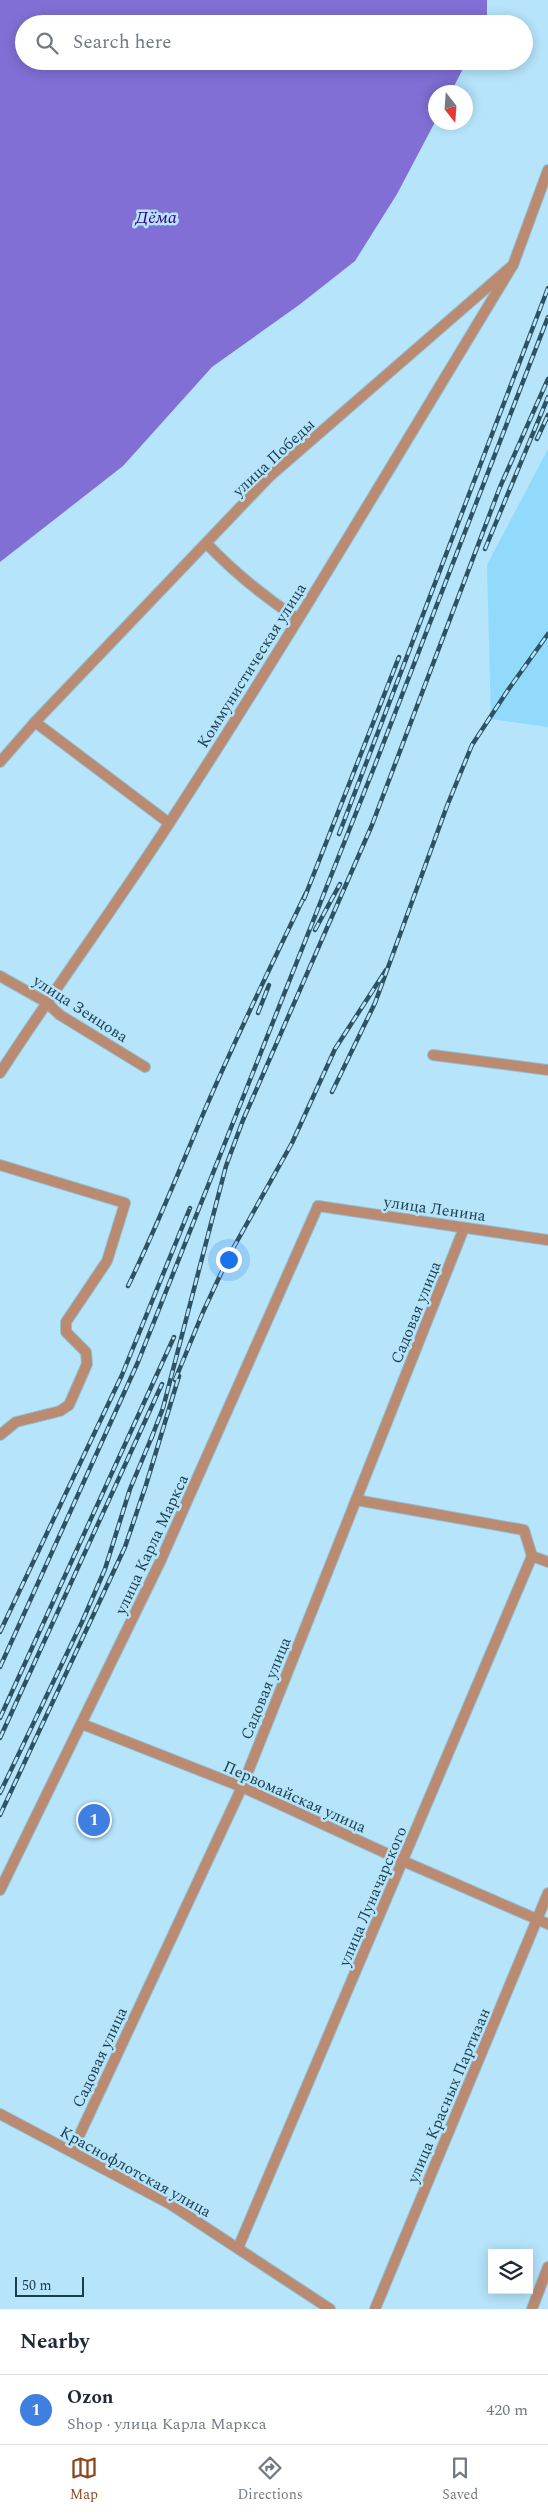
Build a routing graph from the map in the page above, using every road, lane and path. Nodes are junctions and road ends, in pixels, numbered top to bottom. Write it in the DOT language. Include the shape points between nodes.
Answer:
graph roads {
  1 [pos="548,170"];
  2 [pos="513,265"];
  3 [pos="463,308"];
  4 [pos="479,322"];
  5 [pos="206,544"];
  6 [pos="298,619"];
  7 [pos="35,722"];
  8 [pos="0,762"];
  9 [pos="169,823"];
  10 [pos="0,976"];
  11 [pos="46,1002"];
  12 [pos="433,1055"];
  13 [pos="145,1067"];
  14 [pos="548,1070"];
  15 [pos="0,1073"];
  16 [pos="0,1165"];
  17 [pos="318,1206"];
  18 [pos="464,1228"];
  19 [pos="548,1240"];
  20 [pos="0,1435"];
  21 [pos="356,1500"];
  22 [pos="532,1556"];
  23 [pos="548,1562"];
  24 [pos="82,1724"];
  25 [pos="242,1786"];
  26 [pos="403,1861"];
  27 [pos="0,1890"];
  28 [pos="548,1893"];
  29 [pos="537,1920"];
  30 [pos="548,1924"];
  31 [pos="0,2114"];
  32 [pos="72,2151"];
  33 [pos="238,2248"];
  34 [pos="548,2267"];
  35 [pos="330,2309"];
  36 [pos="375,2309"];
  37 [pos="532,2309"];
  1 -- 2 [label="street, улица Победы"];
  2 -- 3 [label="street, улица Победы"];
  2 -- 4 [label="street, Коммунистическая улица"];
  3 -- 4 [label="street" via="472,311"];
  3 -- 5 [label="street, улица Победы" via="270,477"];
  4 -- 6 [label="street, Коммунистическая улица"];
  5 -- 6 [label="street" via="235,574"];
  5 -- 7 [label="street, улица Победы"];
  6 -- 9 [label="street, Коммунистическая улица"];
  7 -- 8 [label="street, улица Победы"];
  7 -- 9 [label="street"];
  9 -- 11 [label="street, Коммунистическая улица"];
  10 -- 11 [label="street, улица Зенцова"];
  11 -- 13 [label="street, улица Зенцова" via="60,1015"];
  11 -- 15 [label="street, Коммунистическая улица"];
  12 -- 14 [label="street"];
  16 -- 20 [label="street" via="125,1203 107,1261 66,1322 66,1332 86,1352 88,1364 69,1405 60,1412 16,1422"];
  17 -- 18 [label="street, улица Ленина"];
  17 -- 24 [label="street, улица Карла Маркса" via="160,1562"];
  18 -- 19 [label="street, улица Ленина"];
  18 -- 21 [label="street, Садовая улица"];
  21 -- 22 [label="street" via="524,1530"];
  21 -- 25 [label="street, Садовая улица"];
  22 -- 23 [label="street"];
  22 -- 26 [label="street, улица Луначарского"];
  24 -- 25 [label="street, Первомайская улица"];
  24 -- 27 [label="street, улица Карла Маркса"];
  25 -- 26 [label="street, Первомайская улица"];
  25 -- 32 [label="street, Садовая улица"];
  26 -- 29 [label="street, Первомайская улица"];
  26 -- 33 [label="street, улица Луначарского"];
  28 -- 29 [label="street, улица Красных Партизан"];
  29 -- 30 [label="street, Первомайская улица"];
  29 -- 36 [label="street, улица Красных Партизан"];
  31 -- 32 [label="street, Краснофлотская улица"];
  32 -- 33 [label="street, Краснофлотская улица" via="170,2204"];
  33 -- 35 [label="street, Краснофлотская улица"];
  34 -- 37 [label="street"];
}
